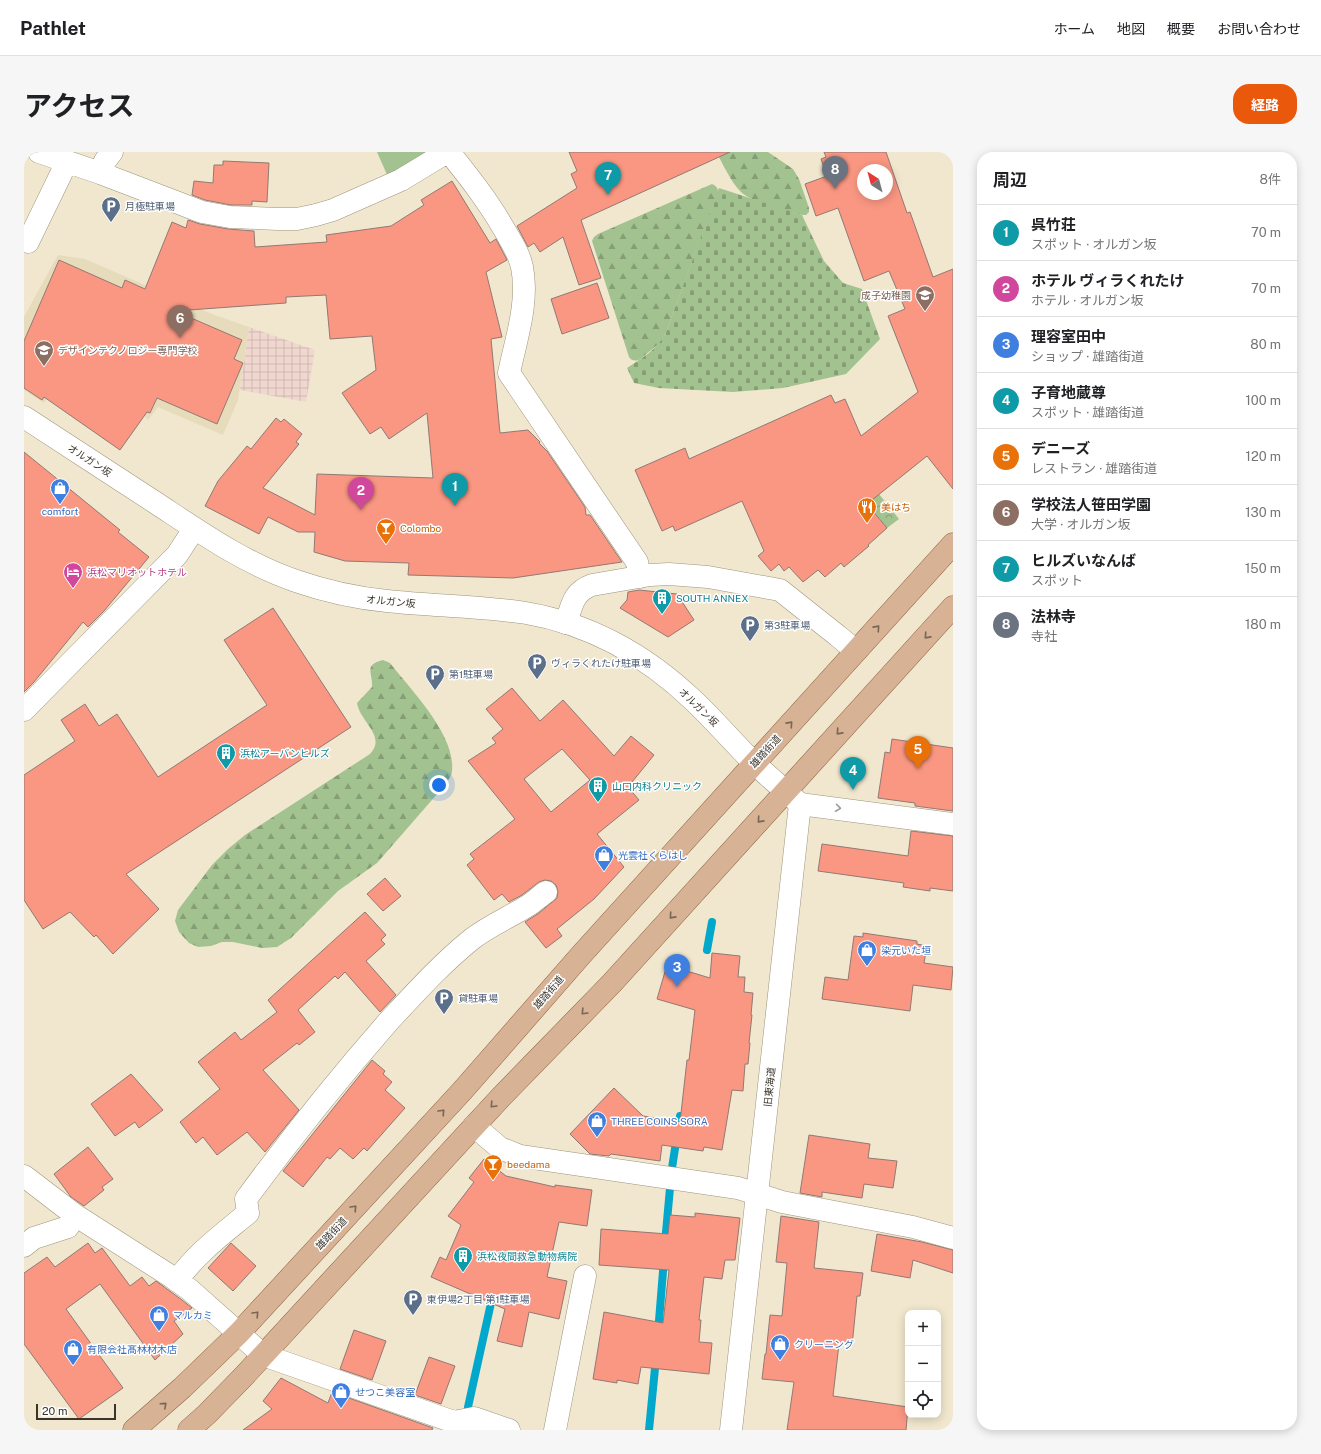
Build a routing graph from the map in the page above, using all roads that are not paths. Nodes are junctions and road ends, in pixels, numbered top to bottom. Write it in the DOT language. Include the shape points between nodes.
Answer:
graph roads {
  1 [pos="39,152"];
  2 [pos="112,152"];
  3 [pos="444,153"];
  4 [pos="66,161"];
  5 [pos="100,173"];
  6 [pos="28,242"];
  7 [pos="24,417"];
  8 [pos="194,529"];
  9 [pos="953,544"];
  10 [pos="640,577"];
  11 [pos="953,607"];
  12 [pos="566,623"];
  13 [pos="856,651"];
  14 [pos="24,710"];
  15 [pos="755,763"];
  16 [pos="793,798"];
  17 [pos="953,824"];
  18 [pos="546,892"];
  19 [pos="474,1126"];
  20 [pos="24,1176"];
  21 [pos="757,1194"];
  22 [pos="75,1215"];
  23 [pos="953,1238"];
  24 [pos="24,1246"];
  25 [pos="585,1276"];
  26 [pos="177,1281"];
  27 [pos="239,1334"];
  28 [pos="263,1356"];
  29 [pos="453,1426"];
  30 [pos="134,1430"];
  31 [pos="189,1430"];
  32 [pos="509,1430"];
  33 [pos="555,1430"];
  34 [pos="731,1430"];
  1 -- 4 [label="street"];
  2 -- 5 [label="street"];
  3 -- 5 [label="street" via="401,180 333,210 297,219 230,217 202,212"];
  3 -- 10 [label="street" via="488,202 520,257 523,308 508,373 637,562"];
  4 -- 5 [label="street"];
  4 -- 6 [label="street"];
  7 -- 8 [label="street, オルガン坂"];
  8 -- 12 [label="street, オルガン坂" via="251,562 318,588 388,601 525,613"];
  8 -- 14 [label="street" via="177,555"];
  13 -- 9 [label="main road, 雄踏街道, one-way"];
  10 -- 12 [label="street" via="584,588 573,600"];
  10 -- 13 [label="street" via="669,574 708,576 780,590"];
  11 -- 16 [label="main road, one-way"];
  12 -- 15 [label="street, オルガン坂" via="624,648 659,671 693,700"];
  15 -- 13 [label="main road, 雄踏街道, one-way"];
  15 -- 16 [label="street"];
  27 -- 15 [label="main road, 雄踏街道, one-way" via="463,1090 581,954"];
  16 -- 17 [label="street, one-way"];
  16 -- 19 [label="main road, one-way"];
  16 -- 21 [label="street, 旧東海道"];
  18 -- 26 [label="street" via="529,905 477,935 415,994 321,1100 282,1150 246,1199 248,1213 205,1249"];
  19 -- 21 [label="street" via="500,1148 520,1156 738,1188"];
  19 -- 28 [label="main road"];
  20 -- 22 [label="street"];
  21 -- 23 [label="street" via="782,1202 913,1227"];
  21 -- 34 [label="street, 旧東海道"];
  22 -- 24 [label="street" via="68,1227 34,1238"];
  22 -- 26 [label="street"];
  25 -- 33 [label="street"];
  26 -- 27 [label="street"];
  27 -- 28 [label="street"];
  30 -- 27 [label="main road, 雄踏街道, one-way"];
  28 -- 29 [label="street"];
  28 -- 31 [label="main road"];
  29 -- 32 [label="street" via="474,1418"];
}
